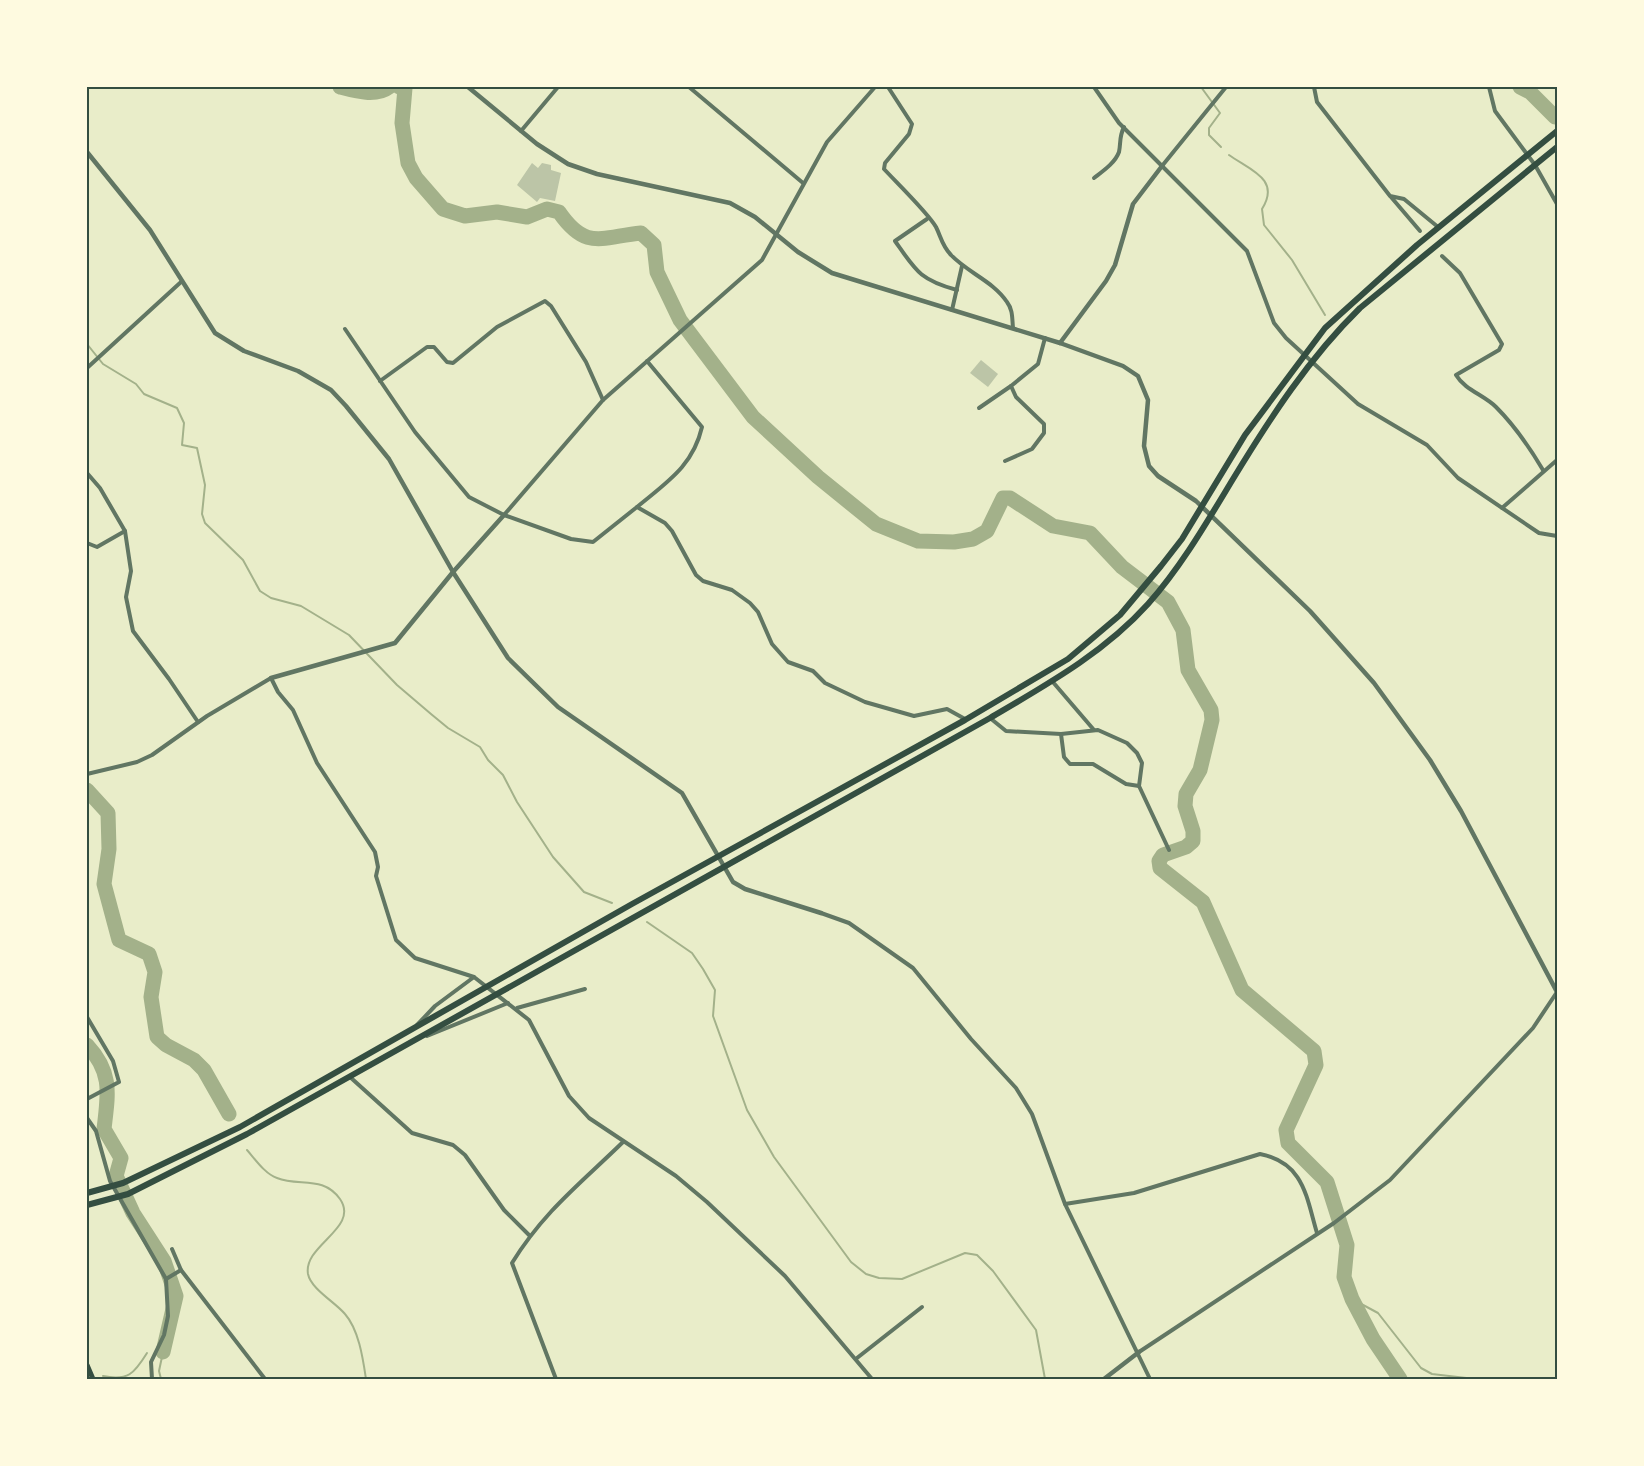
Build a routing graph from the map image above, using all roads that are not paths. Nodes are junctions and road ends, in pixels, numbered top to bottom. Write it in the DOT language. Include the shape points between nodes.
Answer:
graph roads {
  1 [pos="468,87"];
  2 [pos="558,87"];
  3 [pos="688,87"];
  4 [pos="875,87"];
  5 [pos="888,87"];
  6 [pos="1094,87"];
  7 [pos="1226,87"];
  8 [pos="1314,87"];
  9 [pos="1489,87"];
  10 [pos="1124,127"];
  11 [pos="521,131"];
  12 [pos="1557,131"];
  13 [pos="1557,147"];
  14 [pos="87,152"];
  15 [pos="1528,156"];
  16 [pos="1535,165"];
  17 [pos="1162,166"];
  18 [pos="1094,178"];
  19 [pos="803,183"];
  20 [pos="1390,196"];
  21 [pos="1557,204"];
  22 [pos="927,218"];
  23 [pos="1439,227"];
  24 [pos="1420,231"];
  25 [pos="777,233"];
  26 [pos="1442,256"];
  27 [pos="962,266"];
  28 [pos="181,282"];
  29 [pos="957,290"];
  30 [pos="952,311"];
  31 [pos="1013,328"];
  32 [pos="345,329"];
  33 [pos="1045,338"];
  34 [pos="1060,343"];
  35 [pos="1304,353"];
  36 [pos="647,361"];
  37 [pos="1312,361"];
  38 [pos="89,366"];
  39 [pos="380,381"];
  40 [pos="1011,386"];
  41 [pos="603,400"];
  42 [pos="979,408"];
  43 [pos="1557,460"];
  44 [pos="1005,461"];
  45 [pos="1543,470"];
  46 [pos="87,473"];
  47 [pos="1201,506"];
  48 [pos="637,507"];
  49 [pos="1502,508"];
  50 [pos="504,515"];
  51 [pos="1210,516"];
  52 [pos="125,531"];
  53 [pos="1557,536"];
  54 [pos="87,543"];
  55 [pos="453,572"];
  56 [pos="271,678"];
  57 [pos="1052,681"];
  58 [pos="990,718"];
  59 [pos="965,720"];
  60 [pos="198,723"];
  61 [pos="1094,730"];
  62 [pos="1061,734"];
  63 [pos="87,774"];
  64 [pos="1139,786"];
  65 [pos="1169,850"];
  66 [pos="717,859"];
  67 [pos="723,869"];
  68 [pos="821,913"];
  69 [pos="474,977"];
  70 [pos="585,989"];
  71 [pos="1557,992"];
  72 [pos="507,1001"];
  73 [pos="516,1008"];
  74 [pos="87,1017"];
  75 [pos="416,1028"];
  76 [pos="412,1041"];
  77 [pos="349,1076"];
  78 [pos="87,1099"];
  79 [pos="87,1118"];
  80 [pos="622,1142"];
  81 [pos="87,1193"];
  82 [pos="1065,1204"];
  83 [pos="87,1205"];
  84 [pos="1317,1233"];
  85 [pos="529,1235"];
  86 [pos="172,1249"];
  87 [pos="181,1270"];
  88 [pos="166,1279"];
  89 [pos="922,1307"];
  90 [pos="1139,1352"];
  91 [pos="857,1358"];
  92 [pos="87,1365"];
  93 [pos="93,1379"];
  94 [pos="152,1379"];
  95 [pos="265,1379"];
  96 [pos="556,1379"];
  97 [pos="872,1379"];
  98 [pos="1104,1379"];
  99 [pos="1150,1379"];
  1 -- 11 [label="street"];
  2 -- 11 [label="street"];
  3 -- 19 [label="street"];
  4 -- 19 [label="street" via="827,142"];
  5 -- 22 [label="street" via="912,124 884,169"];
  6 -- 10 [label="street"];
  7 -- 17 [label="street"];
  8 -- 20 [label="street" via="1317,102"];
  9 -- 15 [label="street" via="1496,111"];
  10 -- 17 [label="street"];
  10 -- 18 [label="street" via="1113,162"];
  11 -- 25 [label="street" via="574,166 730,203"];
  12 -- 15 [label="highway"];
  13 -- 16 [label="highway"];
  14 -- 28 [label="street" via="150,230"];
  15 -- 16 [label="street"];
  15 -- 23 [label="highway"];
  16 -- 21 [label="street"];
  16 -- 37 [label="highway" via="1360,308"];
  17 -- 34 [label="street" via="1133,204 1115,265 1106,281"];
  17 -- 35 [label="street" via="1247,251 1274,323"];
  19 -- 25 [label="street"];
  20 -- 23 [label="street" via="1404,199"];
  20 -- 24 [label="street"];
  22 -- 27 [label="street"];
  22 -- 29 [label="street" via="895,241 917,272 933,283"];
  23 -- 35 [label="highway" via="1352,301"];
  25 -- 30 [label="street" via="798,252 832,273"];
  25 -- 36 [label="street" via="752,271"];
  26 -- 45 [label="street" via="1460,273 1502,344 1499,350 1456,375 1460,382 1495,405 1530,447"];
  27 -- 29 [label="street"];
  27 -- 31 [label="street" via="993,286 1007,301 1012,309"];
  28 -- 38 [label="street"];
  28 -- 55 [label="street" via="215,333 224,340 298,371 330,390 346,406 389,459"];
  29 -- 30 [label="street"];
  30 -- 31 [label="street"];
  31 -- 33 [label="street"];
  32 -- 39 [label="street"];
  33 -- 34 [label="street"];
  33 -- 40 [label="street" via="1038,364"];
  34 -- 47 [label="street" via="1123,366 1138,376 1148,400 1144,446 1149,466"];
  35 -- 37 [label="street"];
  35 -- 47 [label="highway" via="1245,435"];
  36 -- 41 [label="street"];
  36 -- 48 [label="street" via="702,426 682,470"];
  37 -- 49 [label="street" via="1358,404 1426,445 1449,471"];
  37 -- 51 [label="highway"];
  39 -- 41 [label="street" via="427,347 434,347 447,362 453,363 496,327 545,302 586,362"];
  39 -- 50 [label="street" via="425,445 469,497"];
  40 -- 42 [label="street"];
  40 -- 44 [label="street" via="1016,397 1044,424 1044,433 1032,449"];
  41 -- 50 [label="street"];
  43 -- 45 [label="street"];
  45 -- 49 [label="street"];
  46 -- 52 [label="street"];
  47 -- 51 [label="street"];
  47 -- 59 [label="highway" via="1161,566 1120,615 1068,659"];
  48 -- 50 [label="street" via="593,542 571,539"];
  48 -- 59 [label="street" via="672,531 703,581 732,590 750,603 772,644 788,662 813,670 835,689 865,702 915,716 946,709"];
  49 -- 53 [label="street" via="1539,534"];
  50 -- 55 [label="street"];
  51 -- 57 [label="highway" via="1148,604 1094,653"];
  51 -- 71 [label="street" via="1330,632 1402,720 1461,811"];
  52 -- 54 [label="street" via="97,547"];
  52 -- 60 [label="street" via="131,572 126,597 133,631"];
  55 -- 56 [label="street" via="395,643"];
  55 -- 66 [label="street" via="508,658 558,707 682,794"];
  56 -- 60 [label="street"];
  56 -- 69 [label="street" via="292,710 317,763 375,852 376,876 396,940 416,958"];
  57 -- 58 [label="highway"];
  57 -- 61 [label="street"];
  58 -- 62 [label="street" via="1006,731"];
  58 -- 67 [label="highway"];
  59 -- 66 [label="highway"];
  60 -- 63 [label="street" via="171,744 137,762"];
  61 -- 62 [label="street"];
  61 -- 64 [label="street" via="1137,753 1142,763"];
  62 -- 64 [label="street" via="1064,757 1070,764 1093,764 1126,784"];
  64 -- 65 [label="street"];
  66 -- 67 [label="street"];
  66 -- 75 [label="highway"];
  67 -- 68 [label="street" via="745,889"];
  67 -- 76 [label="highway"];
  68 -- 82 [label="street" via="849,923 913,968 1016,1088 1032,1114"];
  69 -- 72 [label="street"];
  69 -- 75 [label="street" via="421,1018"];
  70 -- 73 [label="street"];
  71 -- 84 [label="street" via="1533,1028 1390,1180"];
  72 -- 73 [label="street"];
  72 -- 76 [label="street"];
  73 -- 80 [label="street" via="530,1020 569,1096 588,1118"];
  74 -- 78 [label="street" via="113,1061 119,1082"];
  75 -- 81 [label="highway" via="240,1127 123,1183"];
  76 -- 77 [label="highway"];
  77 -- 83 [label="highway" via="195,1162 128,1194"];
  77 -- 85 [label="street" via="412,1133 453,1145 465,1155 504,1210"];
  79 -- 88 [label="street" via="96,1131 110,1181"];
  80 -- 85 [label="street" via="564,1195"];
  80 -- 91 [label="street" via="676,1176 786,1275"];
  82 -- 84 [label="street" via="1134,1192 1260,1154 1281,1162 1302,1179"];
  82 -- 90 [label="street"];
  84 -- 90 [label="street"];
  85 -- 96 [label="street" via="512,1263"];
  86 -- 87 [label="street"];
  87 -- 88 [label="street"];
  87 -- 95 [label="street"];
  88 -- 94 [label="street" via="168,1316 151,1362"];
  89 -- 91 [label="street"];
  90 -- 98 [label="street"];
  90 -- 99 [label="street"];
  91 -- 97 [label="street"];
  92 -- 93 [label="main road"];
}
